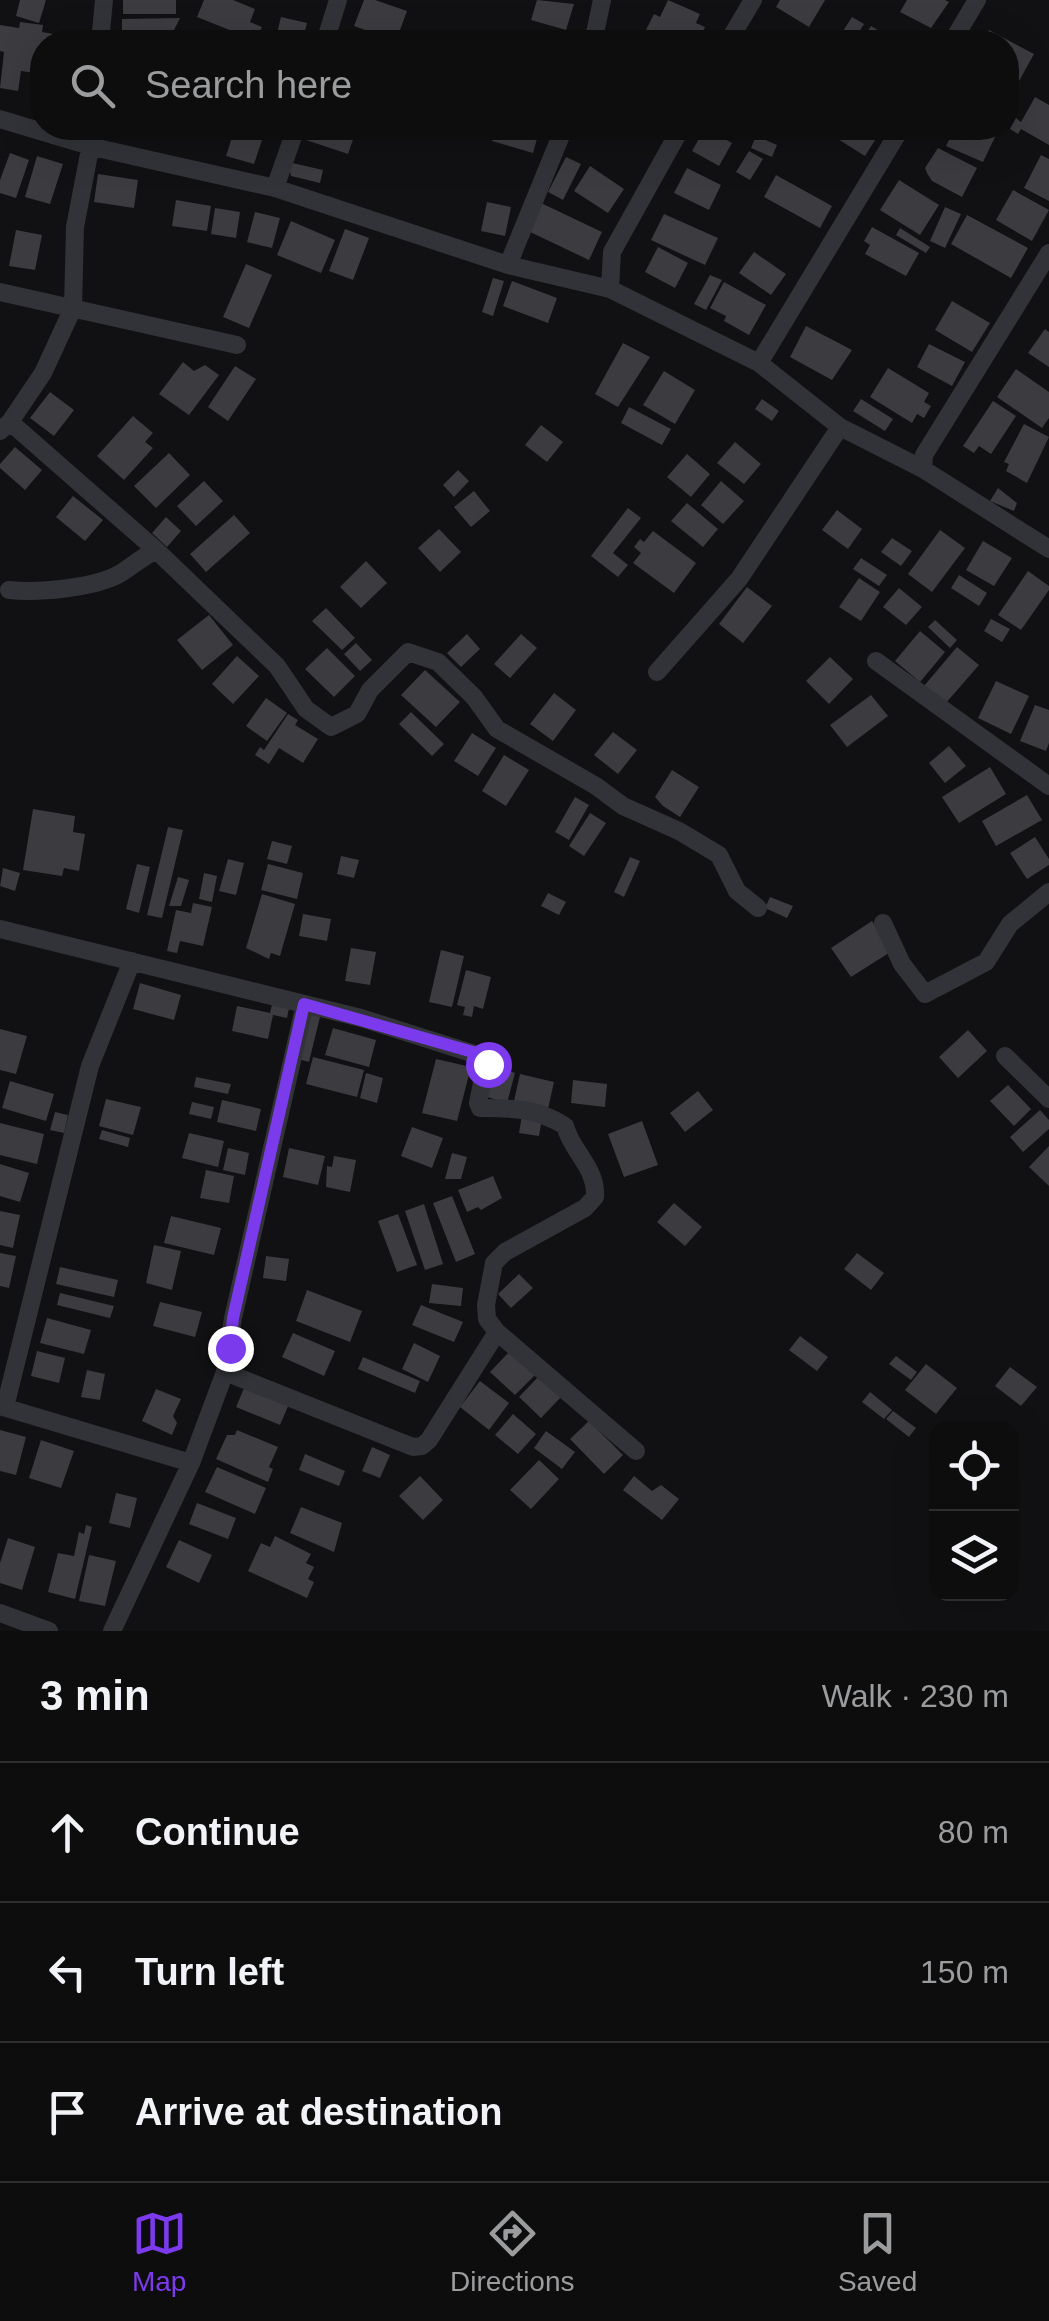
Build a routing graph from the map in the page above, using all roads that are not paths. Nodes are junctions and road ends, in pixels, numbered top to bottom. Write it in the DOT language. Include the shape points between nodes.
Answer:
graph roads {
  1 [pos="104,0"];
  2 [pos="338,0"];
  3 [pos="602,0"];
  4 [pos="977,0"];
  5 [pos="745,3"];
  6 [pos="101,30"];
  7 [pos="329,30"];
  8 [pos="596,30"];
  9 [pos="733,30"];
  10 [pos="959,30"];
  11 [pos="0,119"];
  12 [pos="30,125"];
  13 [pos="92,140"];
  14 [pos="104,140"];
  15 [pos="292,140"];
  16 [pos="559,140"];
  17 [pos="674,140"];
  18 [pos="893,140"];
  19 [pos="275,188"];
  20 [pos="1049,253"];
  21 [pos="508,265"];
  22 [pos="610,288"];
  23 [pos="0,292"];
  24 [pos="73,308"];
  25 [pos="237,345"];
  26 [pos="759,363"];
  27 [pos="5,427"];
  28 [pos="840,427"];
  29 [pos="923,469"];
  30 [pos="1049,548"];
  31 [pos="156,550"];
  32 [pos="10,590"];
  33 [pos="876,661"];
  34 [pos="657,672"];
  35 [pos="1049,786"];
  36 [pos="1049,892"];
  37 [pos="758,908"];
  38 [pos="884,922"];
  39 [pos="0,929"];
  40 [pos="132,961"];
  41 [pos="304,1004"];
  42 [pos="1005,1056"];
  43 [pos="1049,1099"];
  44 [pos="497,1332"];
  45 [pos="225,1372"];
  46 [pos="2,1407"];
  47 [pos="636,1451"];
  48 [pos="190,1463"];
  49 [pos="0,1613"];
  50 [pos="50,1631"];
  51 [pos="112,1631"];
  1 -- 6 [label="street"];
  2 -- 7 [label="street"];
  3 -- 8 [label="street"];
  4 -- 10 [label="street"];
  5 -- 9 [label="street"];
  11 -- 12 [label="street"];
  13 -- 24 [label="street" via="75,227"];
  14 -- 19 [label="street"];
  15 -- 19 [label="street"];
  16 -- 21 [label="street"];
  17 -- 22 [label="street" via="612,252"];
  18 -- 26 [label="street"];
  19 -- 21 [label="street"];
  20 -- 29 [label="street" via="924,455"];
  21 -- 22 [label="street"];
  22 -- 26 [label="street"];
  23 -- 24 [label="street"];
  24 -- 25 [label="street"];
  24 -- 27 [label="street" via="43,373"];
  26 -- 28 [label="street"];
  27 -- 31 [label="street"];
  28 -- 29 [label="street"];
  28 -- 34 [label="street" via="739,579"];
  29 -- 30 [label="street"];
  31 -- 32 [label="street" via="99,582"];
  31 -- 37 [label="street" via="331,727 357,714 370,690 408,652 438,662 496,729 719,855 738,891"];
  33 -- 35 [label="street"];
  36 -- 38 [label="street" via="1010,924 986,962 924,994"];
  39 -- 40 [label="street"];
  40 -- 41 [label="street"];
  40 -- 46 [label="street" via="90,1066"];
  41 -- 44 [label="street" via="480,1054 488,1064 480,1108 522,1108 565,1126 592,1172 596,1198 494,1263 486,1305"];
  41 -- 45 [label="street"];
  42 -- 43 [label="street"];
  44 -- 45 [label="street" via="429,1440 413,1448"];
  44 -- 47 [label="street"];
  45 -- 48 [label="street"];
  46 -- 48 [label="street"];
  48 -- 51 [label="street"];
  49 -- 50 [label="street"];
}
